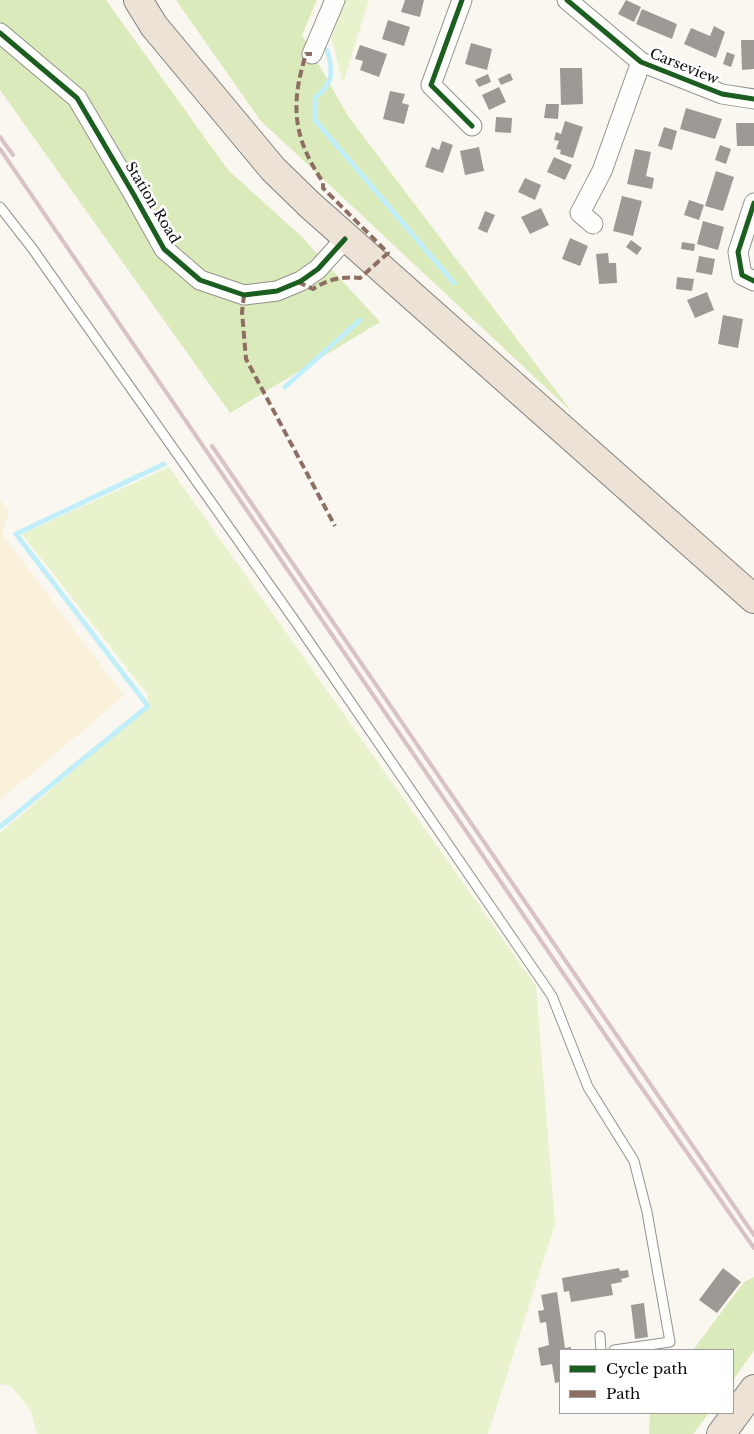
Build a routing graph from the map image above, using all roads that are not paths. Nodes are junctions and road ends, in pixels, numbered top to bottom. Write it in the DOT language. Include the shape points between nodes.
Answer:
graph roads {
  1 [pos="138,0"];
  2 [pos="335,0"];
  3 [pos="462,0"];
  4 [pos="567,0"];
  5 [pos="0,33"];
  6 [pos="312,54"];
  7 [pos="641,62"];
  8 [pos="754,99"];
  9 [pos="472,126"];
  10 [pos="754,203"];
  11 [pos="0,207"];
  12 [pos="580,213"];
  13 [pos="345,238"];
  14 [pos="754,281"];
  15 [pos="754,599"];
  16 [pos="600,1336"];
  17 [pos="601,1349"];
  18 [pos="621,1349"];
  19 [pos="754,1389"];
  20 [pos="721,1434"];
  1 -- 13 [label="main road" via="154,26 273,169"];
  2 -- 6 [label="street"];
  3 -- 9 [label="street" via="431,85"];
  4 -- 7 [label="street, Carseview"];
  5 -- 13 [label="street, Station Road" via="77,98 164,249 200,280 244,295 276,291 301,281 318,269"];
  7 -- 8 [label="street, Carseview" via="722,94"];
  7 -- 12 [label="street, Carseview" via="602,171"];
  10 -- 14 [label="street" via="738,252 742,275"];
  11 -- 18 [label="lane" via="38,256 289,613 552,996 588,1087 634,1161 646,1212 670,1342"];
  13 -- 15 [label="main road"];
  16 -- 17 [label="lane"];
  19 -- 20 [label="main road"];
}
